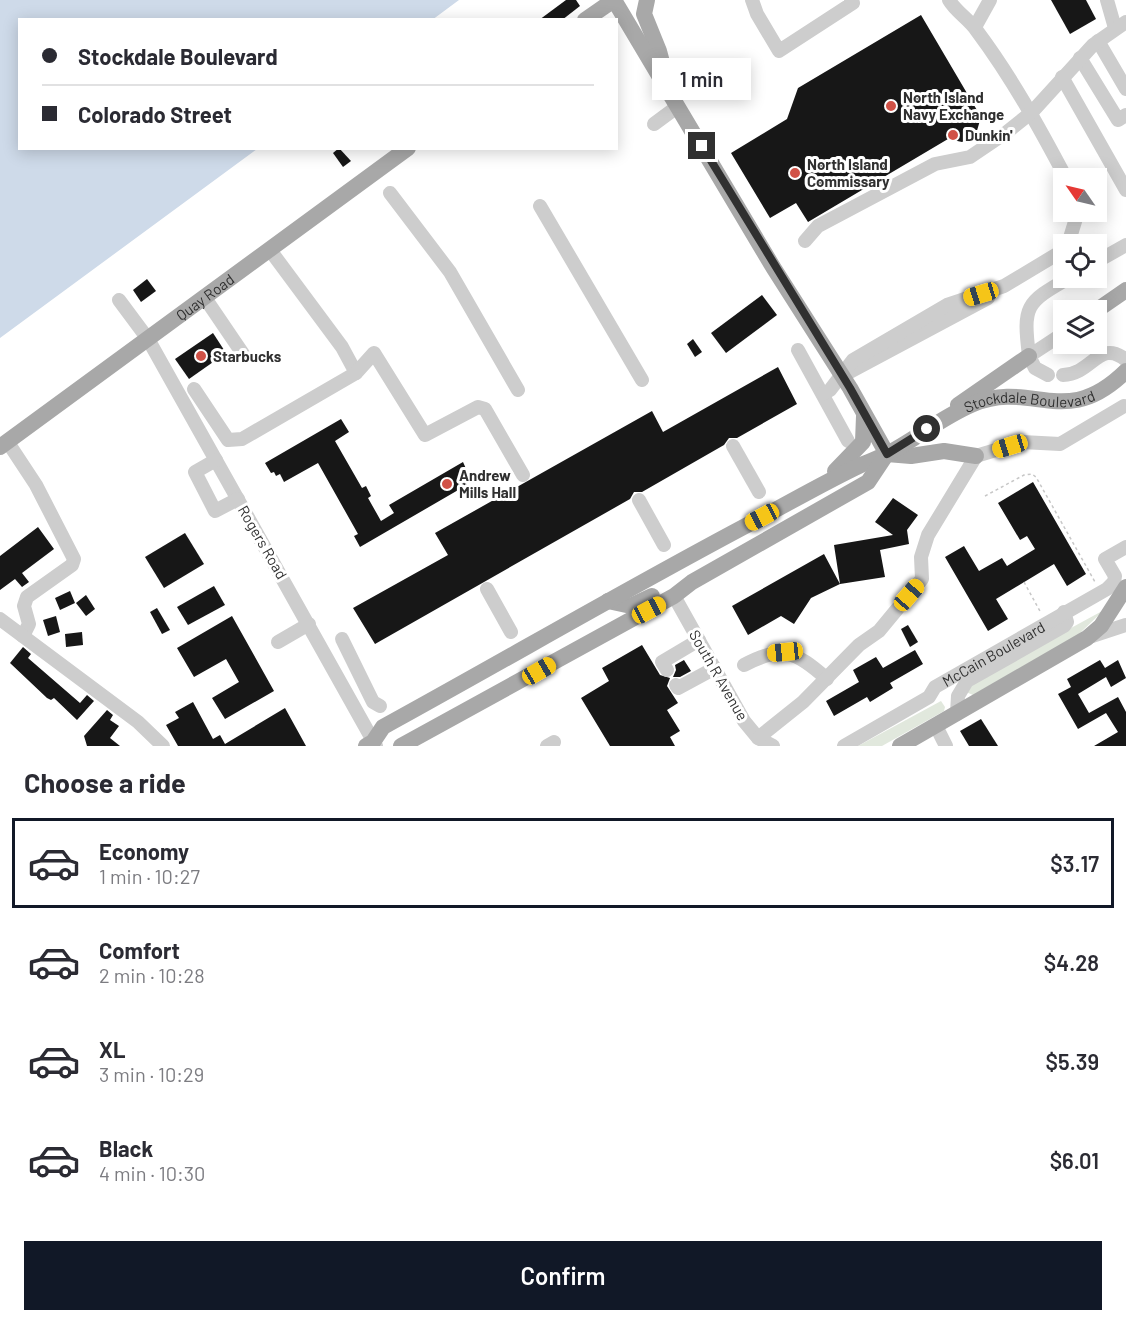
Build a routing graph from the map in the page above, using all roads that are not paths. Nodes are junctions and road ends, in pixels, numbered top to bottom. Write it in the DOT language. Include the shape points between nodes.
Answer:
graph roads {
  1 [pos="614,0"];
  2 [pos="646,0"];
  3 [pos="752,0"];
  4 [pos="851,0"];
  5 [pos="949,0"];
  6 [pos="990,0"];
  7 [pos="1107,0"];
  8 [pos="588,18"];
  9 [pos="1120,25"];
  10 [pos="975,27"];
  11 [pos="1126,39"];
  12 [pos="1098,41"];
  13 [pos="1080,58"];
  14 [pos="1062,77"];
  15 [pos="1126,89"];
  16 [pos="674,101"];
  17 [pos="1032,112"];
  18 [pos="1126,115"];
  19 [pos="654,124"];
  20 [pos="405,150"];
  21 [pos="1061,168"];
  22 [pos="1126,190"];
  23 [pos="390,193"];
  24 [pos="540,206"];
  25 [pos="805,242"];
  26 [pos="1126,245"];
  27 [pos="270,250"];
  28 [pos="1107,256"];
  29 [pos="1053,257"];
  30 [pos="1004,286"];
  31 [pos="1053,287"];
  32 [pos="1126,290"];
  33 [pos="952,297"];
  34 [pos="205,298"];
  35 [pos="119,300"];
  36 [pos="1107,303"];
  37 [pos="952,316"];
  38 [pos="148,339"];
  39 [pos="1053,340"];
  40 [pos="798,350"];
  41 [pos="243,354"];
  42 [pos="1029,356"];
  43 [pos="1126,360"];
  44 [pos="1126,371"];
  45 [pos="356,373"];
  46 [pos="842,375"];
  47 [pos="1048,375"];
  48 [pos="1064,375"];
  49 [pos="642,381"];
  50 [pos="194,389"];
  51 [pos="518,390"];
  52 [pos="823,394"];
  53 [pos="1124,406"];
  54 [pos="864,414"];
  55 [pos="947,416"];
  56 [pos="848,441"];
  57 [pos="4,444"];
  58 [pos="733,446"];
  59 [pos="887,454"];
  60 [pos="976,456"];
  61 [pos="216,460"];
  62 [pos="523,475"];
  63 [pos="814,489"];
  64 [pos="759,492"];
  65 [pos="238,499"];
  66 [pos="639,500"];
  67 [pos="664,545"];
  68 [pos="1126,547"];
  69 [pos="1120,585"];
  70 [pos="487,589"];
  71 [pos="675,596"];
  72 [pos="608,601"];
  73 [pos="1064,612"];
  74 [pos="0,619"];
  75 [pos="309,624"];
  76 [pos="1126,626"];
  77 [pos="511,632"];
  78 [pos="23,636"];
  79 [pos="1087,638"];
  80 [pos="342,639"];
  81 [pos="699,640"];
  82 [pos="278,642"];
  83 [pos="744,665"];
  84 [pos="354,666"];
  85 [pos="715,668"];
  86 [pos="667,670"];
  87 [pos="338,675"];
  88 [pos="954,676"];
  89 [pos="826,679"];
  90 [pos="676,685"];
  91 [pos="380,706"];
  92 [pos="957,714"];
  93 [pos="777,724"];
  94 [pos="936,726"];
  95 [pos="758,738"];
  96 [pos="374,745"];
  97 [pos="163,746"];
  98 [pos="401,746"];
  99 [pos="773,746"];
  100 [pos="782,746"];
  101 [pos="844,746"];
  102 [pos="900,746"];
  103 [pos="946,746"];
  1 -- 8 [label="main road"];
  1 -- 16 [label="main road"];
  2 -- 16 [label="main road" via="644,14"];
  3 -- 4 [label="street" via="778,51 853,3"];
  5 -- 10 [label="street"];
  6 -- 10 [label="street"];
  7 -- 9 [label="street"];
  9 -- 11 [label="street"];
  9 -- 12 [label="street"];
  10 -- 17 [label="street"];
  12 -- 13 [label="street"];
  12 -- 15 [label="street"];
  13 -- 14 [label="street"];
  13 -- 18 [label="street" via="1118,120"];
  14 -- 17 [label="street"];
  14 -- 22 [label="street"];
  16 -- 19 [label="street"];
  16 -- 46 [label="main road"];
  17 -- 21 [label="street"];
  17 -- 25 [label="street" via="970,157 935,164 818,226"];
  20 -- 27 [label="main road, Quay Road"];
  23 -- 51 [label="street" via="450,272"];
  24 -- 49 [label="street"];
  26 -- 28 [label="street"];
  27 -- 34 [label="main road, Quay Road"];
  27 -- 45 [label="street" via="342,347"];
  29 -- 30 [label="street"];
  30 -- 33 [label="street"];
  30 -- 37 [label="street"];
  31 -- 42 [label="street" via="1039,295 1024,321"];
  32 -- 36 [label="main road"];
  33 -- 37 [label="street"];
  33 -- 46 [label="street" via="853,360"];
  34 -- 38 [label="main road, Quay Road"];
  34 -- 41 [label="street"];
  35 -- 38 [label="street, Rogers Road"];
  37 -- 46 [label="street"];
  38 -- 57 [label="main road, Quay Road"];
  38 -- 61 [label="street, Rogers Road"];
  39 -- 42 [label="street"];
  40 -- 52 [label="street"];
  42 -- 47 [label="street" via="1035,368"];
  42 -- 55 [label="main road" via="963,400"];
  43 -- 48 [label="street" via="1117,352 1103,352 1087,368"];
  44 -- 55 [label="main road, Stockdale Boulevard" via="1102,391 1075,401 993,399"];
  45 -- 50 [label="street" via="242,439 228,440"];
  45 -- 62 [label="street" via="374,353 425,435 478,407 485,409"];
  46 -- 52 [label="street"];
  46 -- 54 [label="main road"];
  52 -- 56 [label="street"];
  53 -- 60 [label="street" via="1060,444 1022,442"];
  54 -- 59 [label="main road"];
  54 -- 63 [label="main road" via="863,442 855,454"];
  55 -- 59 [label="main road, Stockdale Boulevard"];
  57 -- 78 [label="street" via="36,485 74,559 72,565 27,597 24,606 29,624"];
  58 -- 64 [label="street"];
  59 -- 60 [label="main road" via="911,456 944,451"];
  59 -- 63 [label="main road, Stockdale Boulevard"];
  59 -- 71 [label="main road" via="868,482 692,582"];
  60 -- 89 [label="street" via="928,535 921,557 922,579 879,631 859,645"];
  61 -- 65 [label="street, Rogers Road"];
  61 -- 65 [label="street" via="195,472 215,511"];
  63 -- 72 [label="main road, Stockdale Boulevard"];
  65 -- 75 [label="street, Rogers Road"];
  66 -- 67 [label="street"];
  68 -- 69 [label="street" via="1105,559"];
  69 -- 73 [label="street, McCain Boulevard"];
  69 -- 79 [label="main road" via="1101,626"];
  70 -- 77 [label="street"];
  71 -- 72 [label="main road" via="656,594 632,606"];
  71 -- 81 [label="street, South R Avenue"];
  71 -- 98 [label="main road"];
  72 -- 96 [label="main road, Stockdale Boulevard" via="383,727"];
  73 -- 88 [label="street, McCain Boulevard"];
  73 -- 92 [label="street" via="1064,626 967,681 958,696"];
  74 -- 78 [label="street"];
  75 -- 82 [label="street"];
  75 -- 87 [label="street, Rogers Road"];
  76 -- 79 [label="street"];
  78 -- 97 [label="street" via="138,722"];
  79 -- 92 [label="main road"];
  80 -- 84 [label="street"];
  81 -- 85 [label="street, South R Avenue"];
  81 -- 86 [label="street" via="662,662"];
  83 -- 89 [label="street" via="765,654 785,652 805,659"];
  84 -- 87 [label="street"];
  84 -- 91 [label="street" via="373,702"];
  85 -- 90 [label="street" via="678,688"];
  85 -- 95 [label="street, South R Avenue" via="744,721"];
  87 -- 96 [label="street, Rogers Road"];
  88 -- 92 [label="street" via="948,693"];
  88 -- 101 [label="street, McCain Boulevard" via="935,687 929,697"];
  89 -- 93 [label="street"];
  92 -- 94 [label="main road"];
  93 -- 95 [label="street"];
  93 -- 100 [label="street"];
  94 -- 102 [label="main road"];
  94 -- 103 [label="street"];
  95 -- 99 [label="street, South R Avenue"];
}
